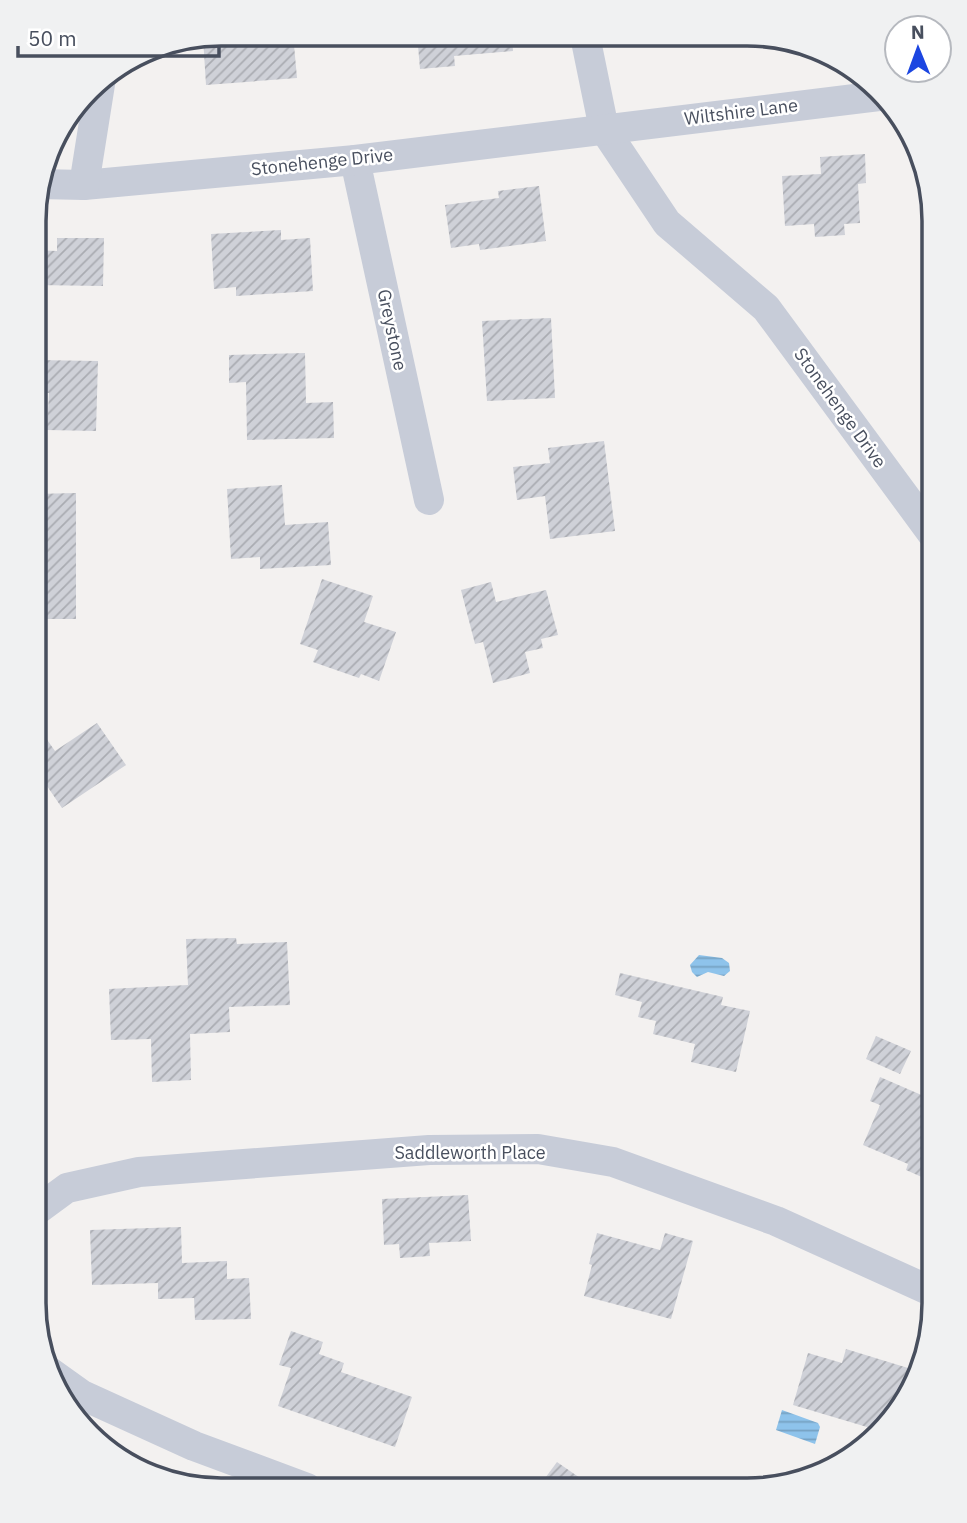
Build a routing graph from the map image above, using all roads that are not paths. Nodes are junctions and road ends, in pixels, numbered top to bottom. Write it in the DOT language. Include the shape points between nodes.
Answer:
graph roads {
  1 [pos="587,46"];
  2 [pos="98,96"];
  3 [pos="870,97"];
  4 [pos="604,129"];
  5 [pos="355,160"];
  6 [pos="49,184"];
  7 [pos="84,184"];
  8 [pos="429,500"];
  9 [pos="922,519"];
  10 [pos="46,1203"];
  11 [pos="921,1287"];
  12 [pos="66,1384"];
  13 [pos="280,1478"];
  1 -- 4 [label="street, Stonehenge Drive"];
  2 -- 7 [label="street"];
  3 -- 4 [label="street, Wiltshire Lane"];
  4 -- 5 [label="street, Stonehenge Drive"];
  4 -- 9 [label="street, Stonehenge Drive" via="667,223 766,308"];
  5 -- 7 [label="street, Stonehenge Drive"];
  5 -- 8 [label="street, Greystone"];
  6 -- 7 [label="street, Stonehenge Drive"];
  10 -- 11 [label="street, Saddleworth Place" via="67,1188 139,1172 429,1150 538,1149 638,1171 776,1221"];
  12 -- 13 [label="street" via="194,1446"];
}
